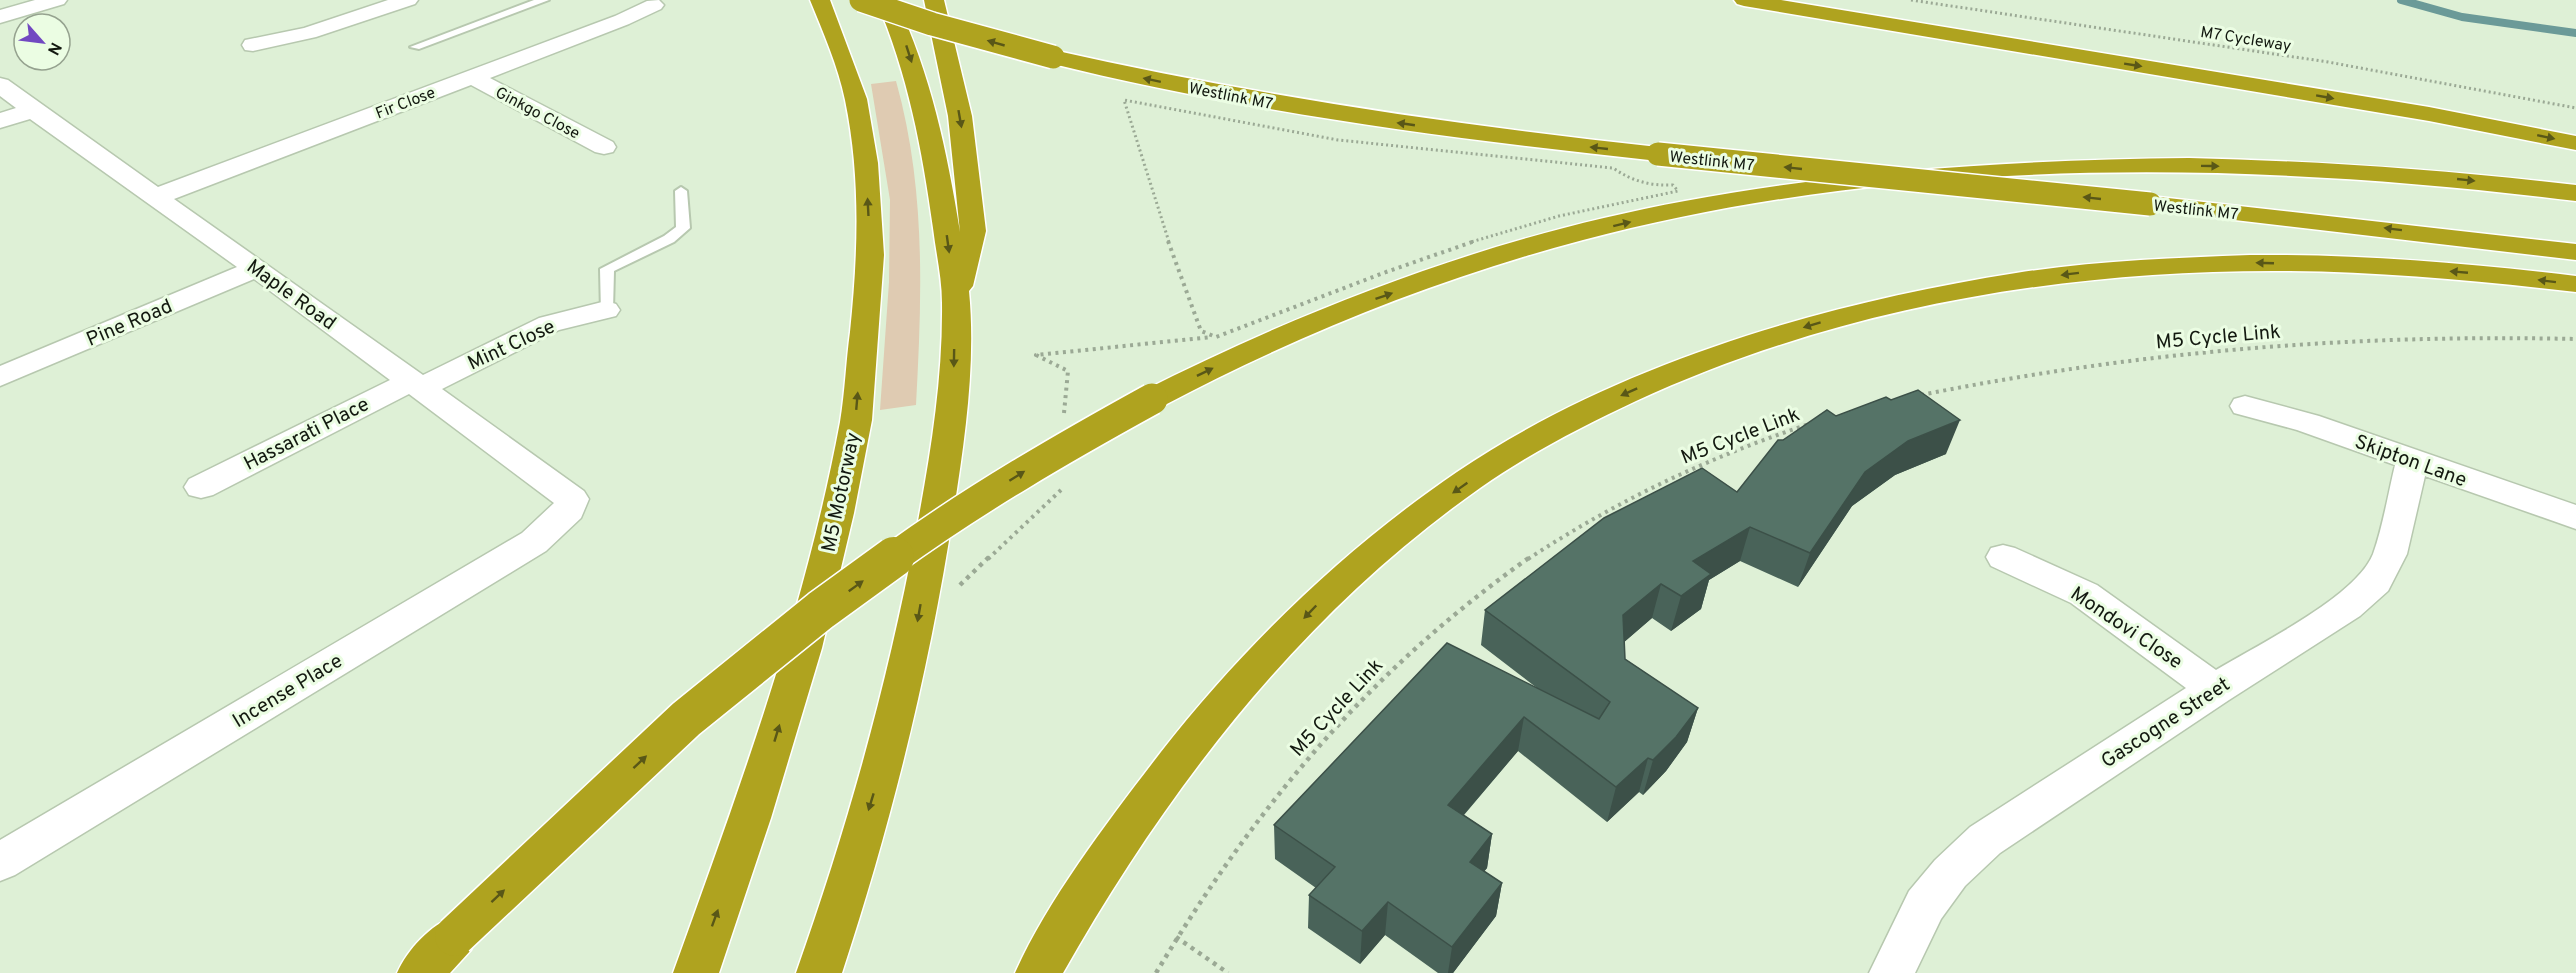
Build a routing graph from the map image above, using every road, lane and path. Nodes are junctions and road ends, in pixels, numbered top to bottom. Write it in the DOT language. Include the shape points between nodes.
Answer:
graph roads {
  1 [pos="57,0"];
  2 [pos="408,0"];
  3 [pos="544,0"];
  4 [pos="820,0"];
  5 [pos="861,0"];
  6 [pos="886,0"];
  7 [pos="934,0"];
  8 [pos="1744,0"];
  9 [pos="1778,0"];
  10 [pos="1911,0"];
  11 [pos="654,5"];
  12 [pos="0,17"];
  13 [pos="253,45"];
  14 [pos="415,46"];
  15 [pos="2075,55"];
  16 [pos="472,77"];
  17 [pos="0,85"];
  18 [pos="1124,100"];
  19 [pos="2576,108"];
  20 [pos="33,110"];
  21 [pos="0,121"];
  22 [pos="2576,143"];
  23 [pos="604,147"];
  24 [pos="681,191"];
  25 [pos="2576,193"];
  26 [pos="155,197"];
  27 [pos="2576,252"];
  28 [pos="257,268"];
  29 [pos="2576,284"];
  30 [pos="956,299"];
  31 [pos="606,310"];
  32 [pos="2576,339"];
  33 [pos="0,377"];
  34 [pos="416,384"];
  35 [pos="1918,396"];
  36 [pos="2245,406"];
  37 [pos="1818,421"];
  38 [pos="2412,461"];
  39 [pos="201,487"];
  40 [pos="569,510"];
  41 [pos="2576,517"];
  42 [pos="2003,557"];
  43 [pos="2215,689"];
  44 [pos="0,862"];
  45 [pos="1176,937"];
  46 [pos="420,973"];
  47 [pos="696,973"];
  48 [pos="819,973"];
  49 [pos="1038,973"];
  50 [pos="1155,973"];
  51 [pos="1228,973"];
  52 [pos="1892,973"];
  1 -- 12 [label="street"];
  2 -- 13 [label="street" via="309,33"];
  3 -- 14 [label="lane"];
  47 -- 4 [label="highway, M5 Motorway, one-way" via="750,819 803,648 856,420 871,255 866,163 856,99"];
  27 -- 5 [label="highway, Westlink M7, one-way, bridge" via="2325,222 1658,154 1364,118 1200,89 1053,57"];
  6 -- 30 [label="highway, one-way" via="924,97"];
  7 -- 30 [label="highway, one-way" via="960,116 973,231"];
  8 -- 15 [label="highway"];
  9 -- 15 [label="highway"];
  10 -- 19 [label="path, M7 Cycleway" via="2289,56"];
  11 -- 16 [label="street, Fir Close"];
  15 -- 22 [label="highway, one-way"];
  16 -- 23 [label="street, Ginkgo Close"];
  16 -- 26 [label="street, Fir Close"];
  17 -- 20 [label="street, Maple Road"];
  18 -- 18 [label="path" via="1201,332 1216,337 1445,249 1570,213 1678,191 1673,185 1654,187 1627,178 1613,168 1338,140"];
  20 -- 21 [label="street"];
  20 -- 26 [label="street, Maple Road"];
  24 -- 31 [label="lane" via="683,228 607,269"];
  46 -- 25 [label="highway, one-way, bridge" via="686,719 821,610 942,523 1049,456 1152,399 1258,346 1360,304 1566,238 1684,209 1812,189 2025,170 2152,166 2357,171"];
  26 -- 28 [label="street, Maple Road"];
  28 -- 33 [label="street, Pine Road"];
  28 -- 34 [label="street, Maple Road"];
  29 -- 49 [label="highway, one-way" via="2367,266 2251,263 2106,270 1959,290 1869,309 1767,338 1657,380 1566,424 1487,469 1378,548 1320,602 1225,703 1187,750 1108,860"];
  30 -- 48 [label="highway, one-way" via="954,380 944,470 917,625 889,745"];
  31 -- 34 [label="street, Mint Close" via="549,324"];
  32 -- 35 [label="path, M5 Cycle Link" via="2436,338 2237,348 2065,368"];
  34 -- 39 [label="street, Hassarati Place"];
  34 -- 40 [label="street, Maple Road" via="572,499"];
  36 -- 38 [label="street, Skipton Lane" via="2308,423"];
  37 -- 45 [label="path, M5 Cycle Link" via="1718,457 1598,514 1440,624 1337,723 1293,775 1216,874"];
  38 -- 41 [label="street, Skipton Lane"];
  38 -- 43 [label="street, Gascogne Street" via="2390,554 2374,582 2347,607"];
  40 -- 44 [label="street, Incense Place" via="534,542"];
  42 -- 43 [label="street, Mondovi Close" via="2084,594"];
  43 -- 52 [label="street, Gascogne Street" via="1985,840 1950,873 1925,905"];
  45 -- 50 [label="path, M5 Cycle Link"];
  45 -- 51 [label="path"];
}
